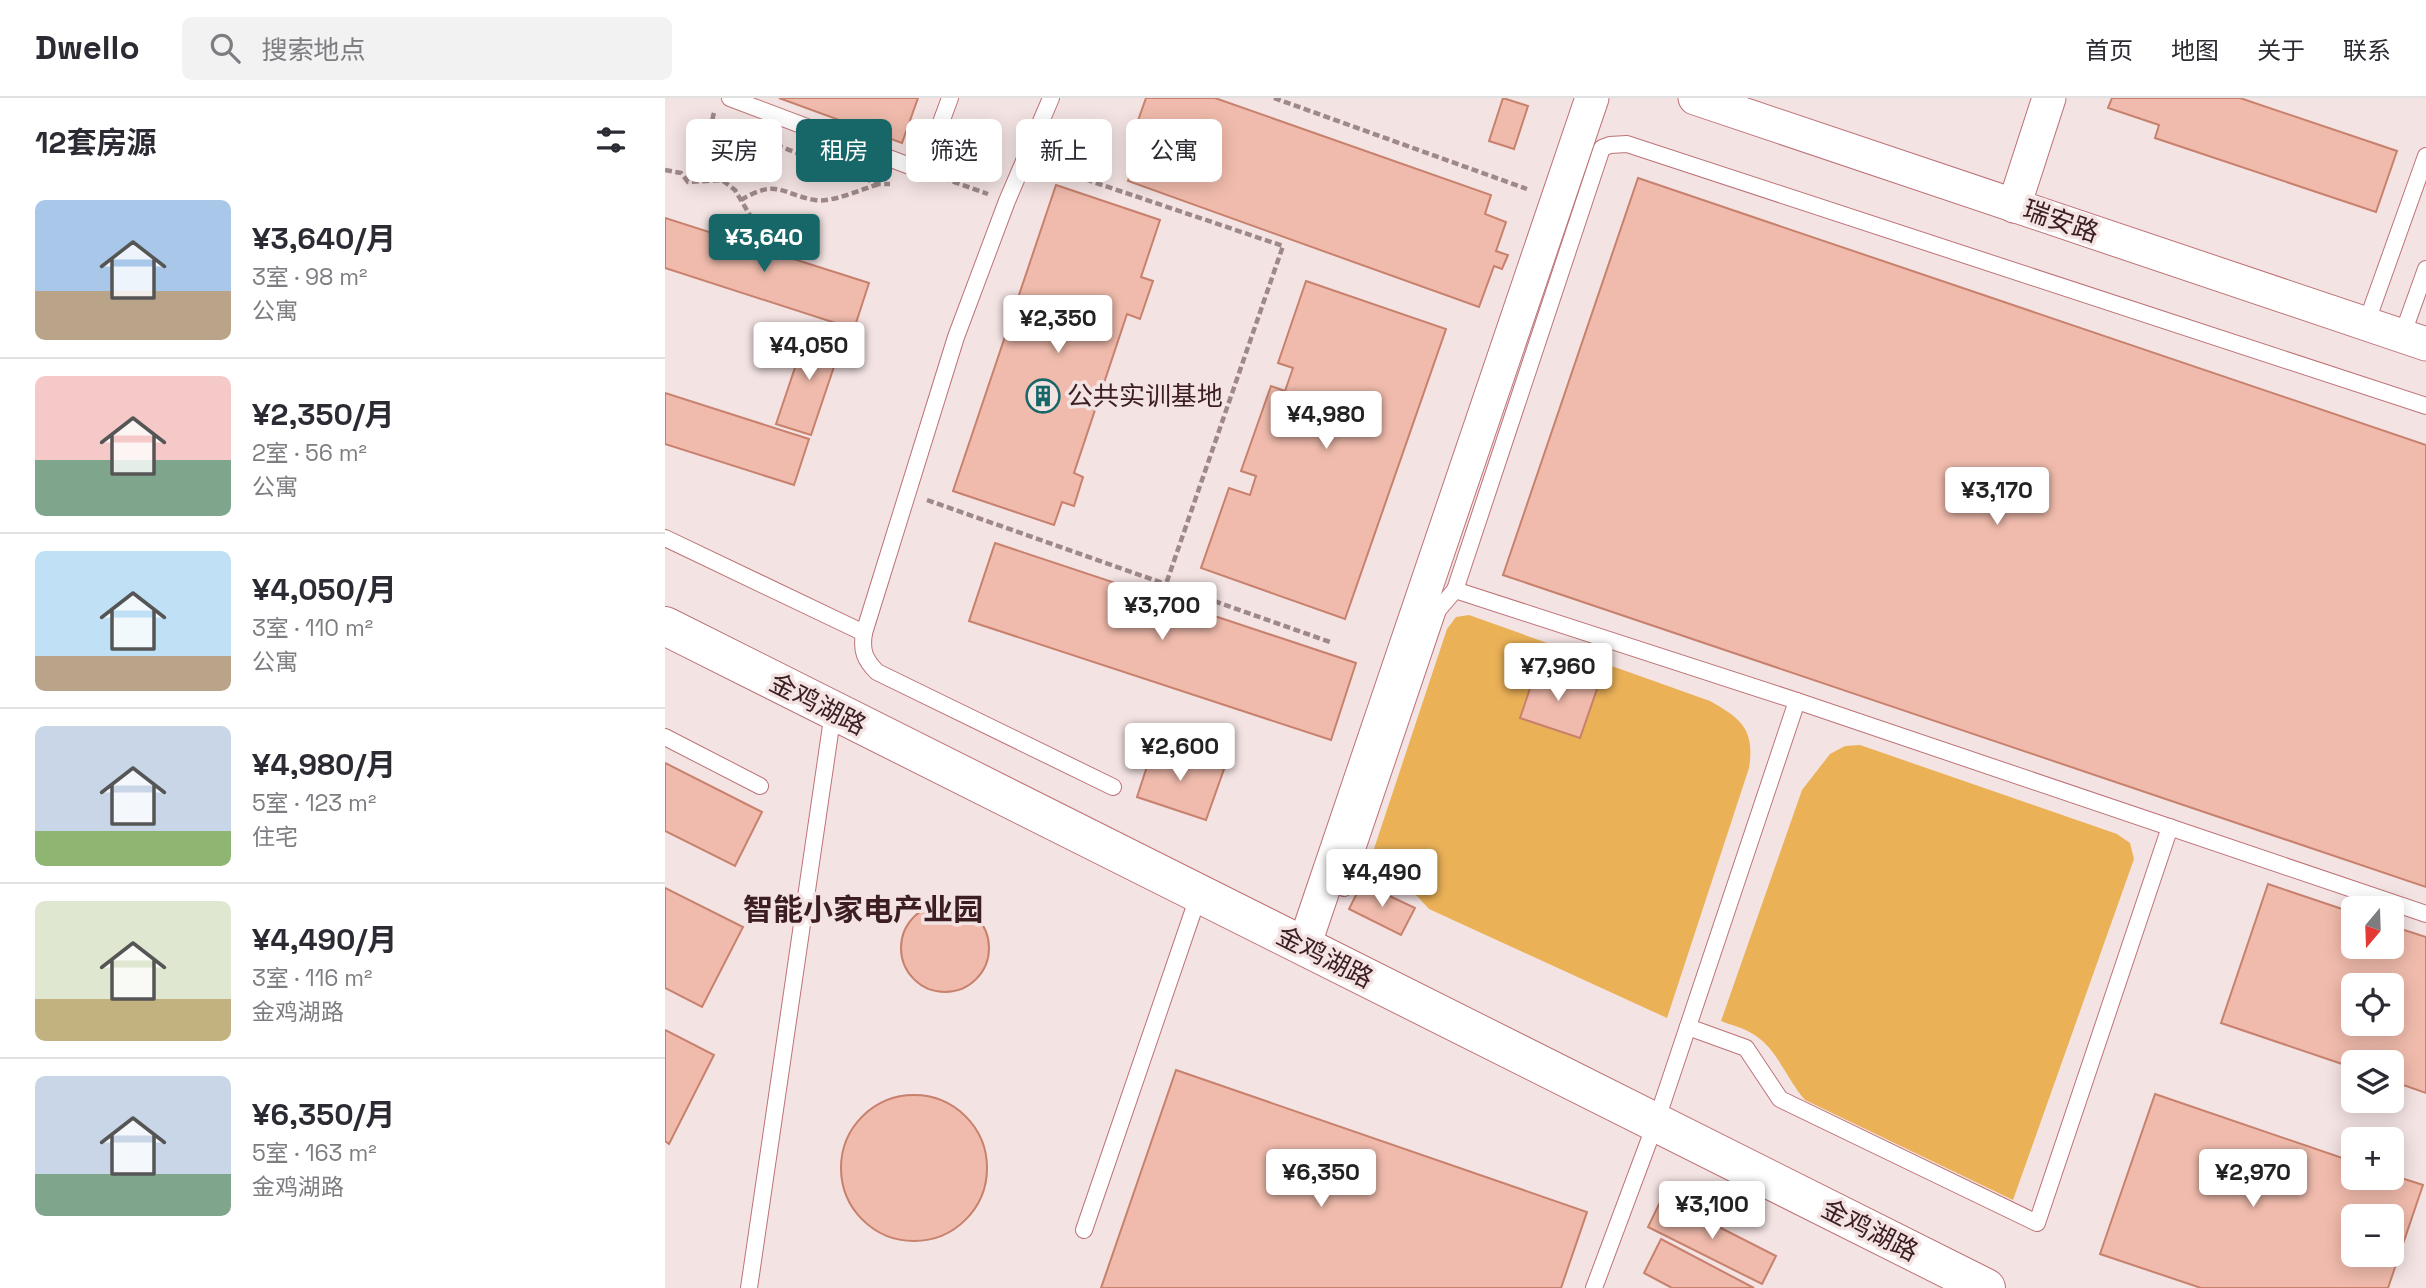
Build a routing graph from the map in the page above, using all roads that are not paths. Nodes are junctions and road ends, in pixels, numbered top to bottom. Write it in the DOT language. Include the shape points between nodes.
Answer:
graph roads {
  1 [pos="730,98"];
  2 [pos="950,98"];
  3 [pos="1051,98"];
  4 [pos="1592,98"];
  5 [pos="1695,98"];
  6 [pos="2049,98"];
  7 [pos="2426,156"];
  8 [pos="2014,206"];
  9 [pos="2426,269"];
  10 [pos="2366,324"];
  11 [pos="2414,340"];
  12 [pos="2426,406"];
  13 [pos="665,538"];
  14 [pos="1455,590"];
  15 [pos="665,626"];
  16 [pos="864,634"];
  17 [pos="1797,701"];
  18 [pos="833,712"];
  19 [pos="665,737"];
  20 [pos="761,786"];
  21 [pos="1113,787"];
  22 [pos="2170,827"];
  23 [pos="1344,888"];
  24 [pos="1199,894"];
  25 [pos="2426,914"];
  26 [pos="1304,946"];
  27 [pos="1688,1027"];
  28 [pos="1656,1122"];
  29 [pos="1084,1230"];
  30 [pos="749,1288"];
  31 [pos="1594,1288"];
  32 [pos="1986,1288"];
  1 -- 2 [label="lane" via="923,171"];
  3 -- 16 [label="lane" via="956,337"];
  4 -- 26 [label="street"];
  5 -- 8 [label="street, 瑞安路"];
  6 -- 8 [label="street"];
  7 -- 10 [label="lane"];
  8 -- 10 [label="street, 瑞安路"];
  9 -- 11 [label="lane"];
  10 -- 11 [label="street, 瑞安路"];
  12 -- 14 [label="lane" via="1627,144 1610,145 1599,152"];
  13 -- 16 [label="lane"];
  14 -- 17 [label="lane"];
  14 -- 23 [label="lane" via="1438,610"];
  15 -- 18 [label="street, 金鸡湖路"];
  16 -- 21 [label="lane" via="866,661 877,672"];
  17 -- 22 [label="lane"];
  17 -- 27 [label="lane"];
  18 -- 24 [label="street, 金鸡湖路"];
  18 -- 30 [label="lane"];
  19 -- 20 [label="lane"];
  22 -- 25 [label="lane"];
  22 -- 27 [label="lane" via="2037,1223 1780,1099 1746,1048"];
  24 -- 26 [label="street, 金鸡湖路"];
  24 -- 29 [label="lane"];
  26 -- 28 [label="street, 金鸡湖路"];
  27 -- 28 [label="lane"];
  28 -- 31 [label="lane"];
  28 -- 32 [label="street, 金鸡湖路"];
}
